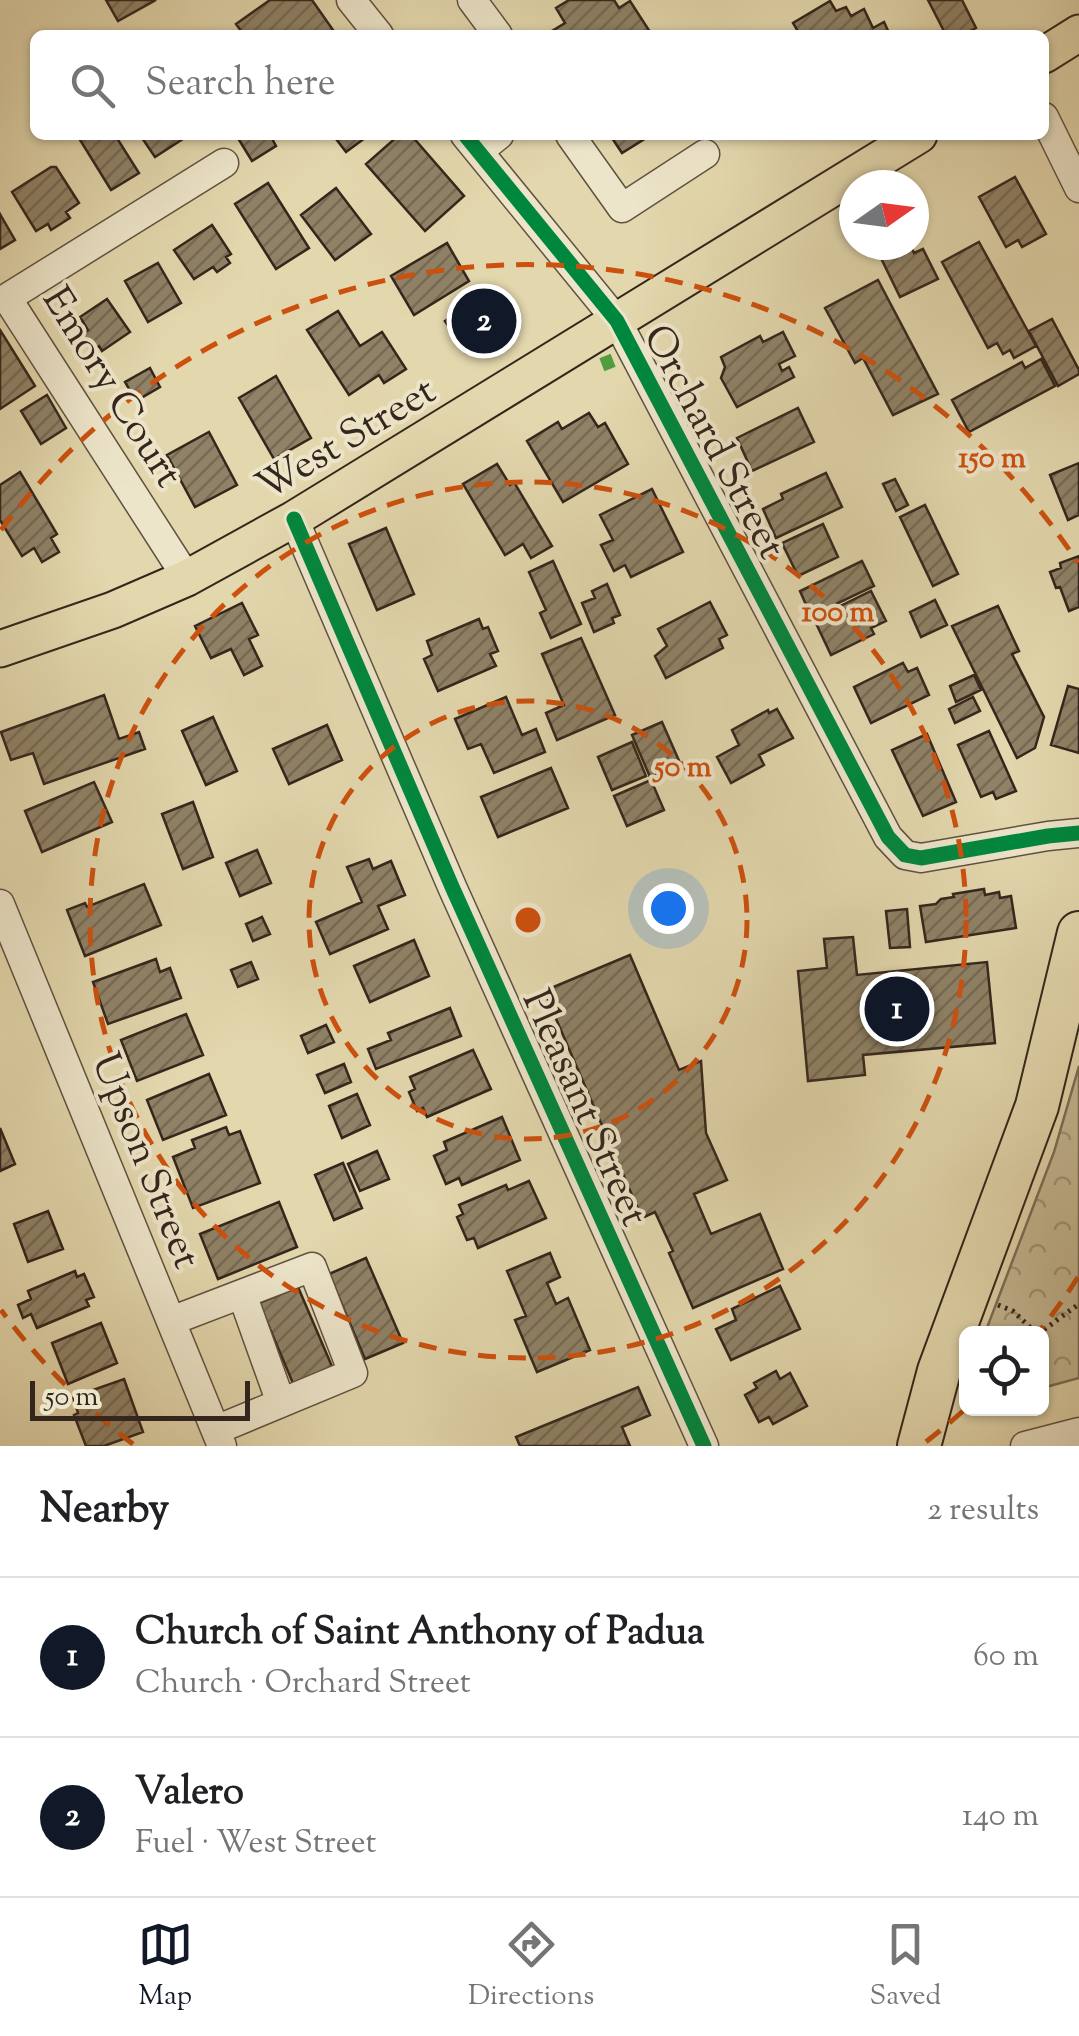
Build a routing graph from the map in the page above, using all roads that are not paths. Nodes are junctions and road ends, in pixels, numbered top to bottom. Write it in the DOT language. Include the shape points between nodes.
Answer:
graph roads {
  1 [pos="351,0"];
  2 [pos="472,0"];
  3 [pos="374,30"];
  4 [pos="494,30"];
  5 [pos="1079,33"];
  6 [pos="1049,52"];
  7 [pos="1049,128"];
  8 [pos="481,140"];
  9 [pos="574,140"];
  10 [pos="911,140"];
  11 [pos="705,154"];
  12 [pos="224,162"];
  13 [pos="1079,188"];
  14 [pos="617,321"];
  15 [pos="294,519"];
  16 [pos="187,578"];
  17 [pos="0,649"];
  18 [pos="1079,832"];
  19 [pos="0,904"];
  20 [pos="1079,933"];
  21 [pos="242,1294"];
  22 [pos="171,1322"];
  23 [pos="282,1403"];
  24 [pos="1079,1432"];
  25 [pos="219,1438"];
  26 [pos="704,1446"];
  27 [pos="919,1446"];
  28 [pos="1025,1446"];
  1 -- 3 [label="street"];
  2 -- 4 [label="street"];
  5 -- 6 [label="main road"];
  7 -- 13 [label="street"];
  8 -- 14 [label="street, Orchard Street"];
  9 -- 11 [label="street" via="622,208"];
  10 -- 14 [label="main road, West Street"];
  12 -- 16 [label="street, Emory Court" via="7,298"];
  14 -- 15 [label="main road, West Street"];
  14 -- 18 [label="street, Orchard Street" via="888,837 905,855 921,858"];
  15 -- 16 [label="main road, West Street"];
  15 -- 26 [label="street, Pleasant Street"];
  16 -- 17 [label="main road, West Street"];
  19 -- 22 [label="street, Upson Street"];
  20 -- 27 [label="highway" via="1037,1106 939,1371"];
  21 -- 22 [label="street"];
  21 -- 23 [label="street"];
  21 -- 23 [label="street" via="312,1268 352,1373"];
  22 -- 25 [label="street, Upson Street"];
  23 -- 25 [label="street"];
  24 -- 28 [label="street"];
}
